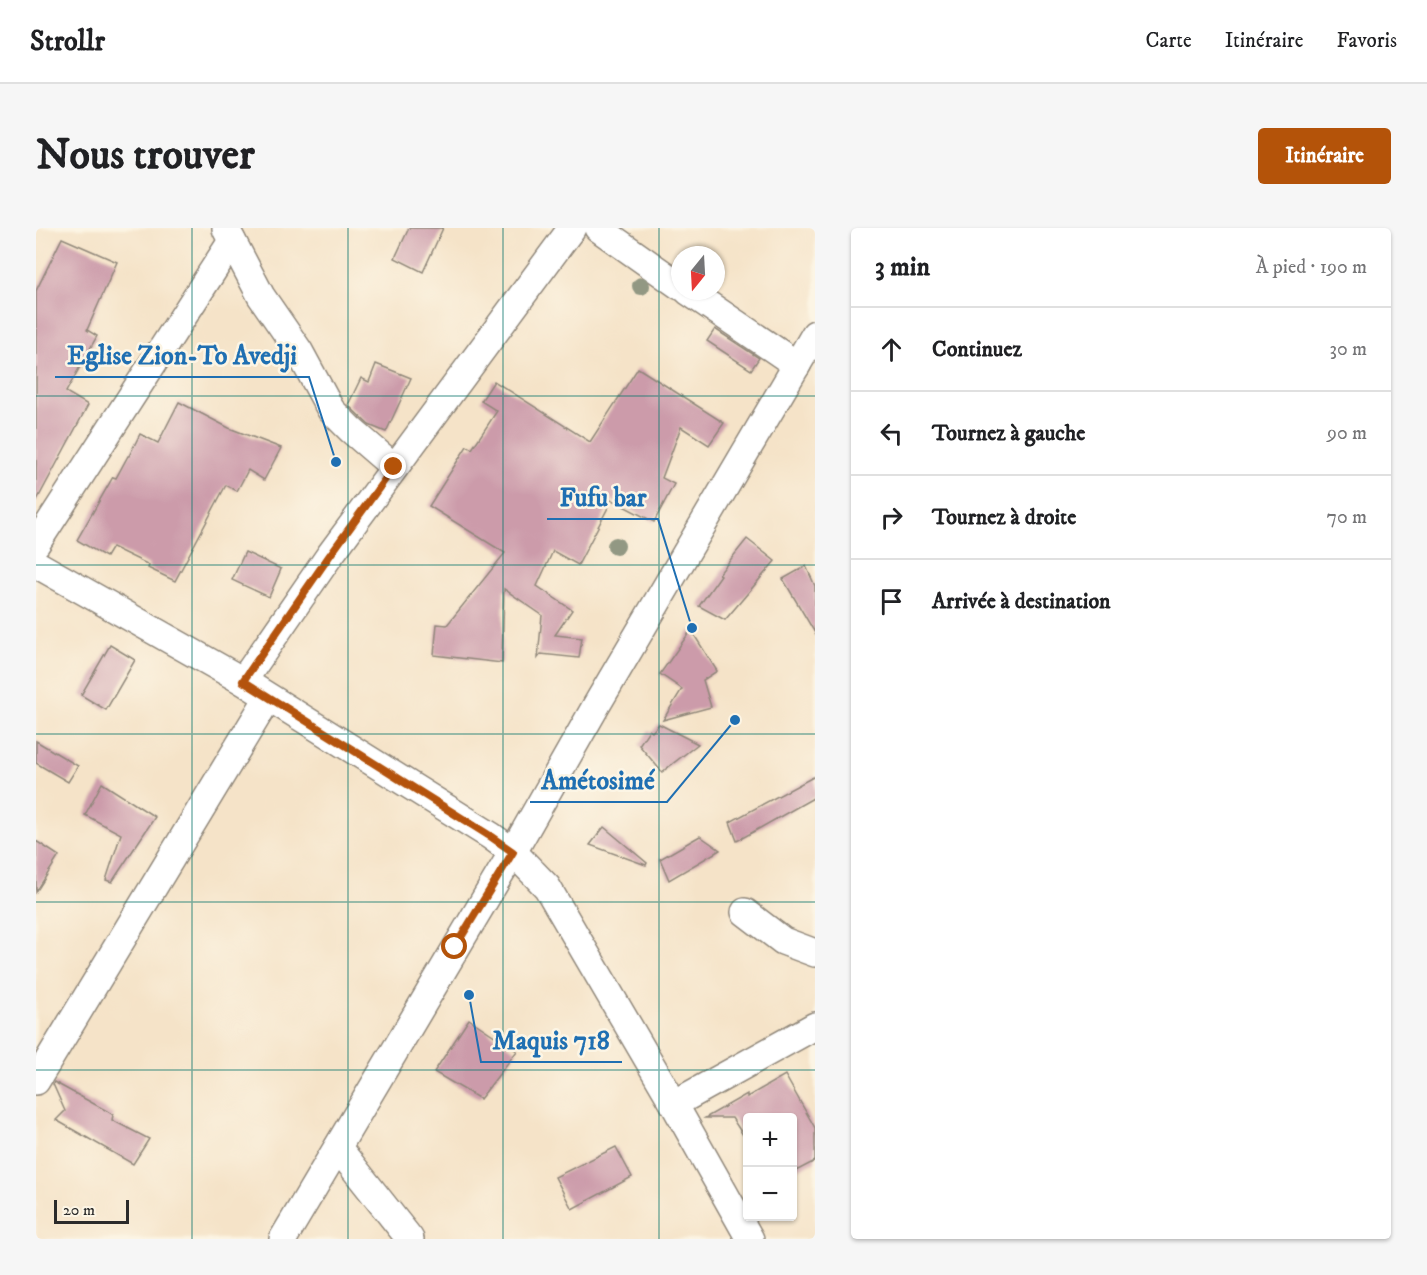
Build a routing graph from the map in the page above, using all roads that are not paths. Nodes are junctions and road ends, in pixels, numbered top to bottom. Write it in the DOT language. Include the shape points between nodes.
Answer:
graph roads {
  1 [pos="572,228"];
  2 [pos="598,228"];
  3 [pos="229,235"];
  4 [pos="671,280"];
  5 [pos="701,300"];
  6 [pos="815,334"];
  7 [pos="797,365"];
  8 [pos="394,467"];
  9 [pos="36,544"];
  10 [pos="36,564"];
  11 [pos="243,681"];
  12 [pos="268,698"];
  13 [pos="513,852"];
  14 [pos="745,912"];
  15 [pos="815,953"];
  16 [pos="815,1026"];
  17 [pos="36,1081"];
  18 [pos="674,1104"];
  19 [pos="338,1148"];
  20 [pos="283,1239"];
  21 [pos="411,1239"];
  22 [pos="750,1239"];
  1 -- 8 [label="street"];
  2 -- 4 [label="street"];
  3 -- 8 [label="street" via="261,296 331,410"];
  3 -- 9 [label="street"];
  5 -- 7 [label="street"];
  6 -- 7 [label="street"];
  7 -- 13 [label="street"];
  8 -- 11 [label="street"];
  10 -- 11 [label="street"];
  11 -- 12 [label="street"];
  12 -- 13 [label="street"];
  12 -- 17 [label="street"];
  13 -- 18 [label="street" via="548,887"];
  13 -- 19 [label="street"];
  14 -- 15 [label="street" via="783,941"];
  16 -- 18 [label="street"];
  18 -- 22 [label="street"];
  19 -- 20 [label="street"];
  19 -- 21 [label="street"];
}
